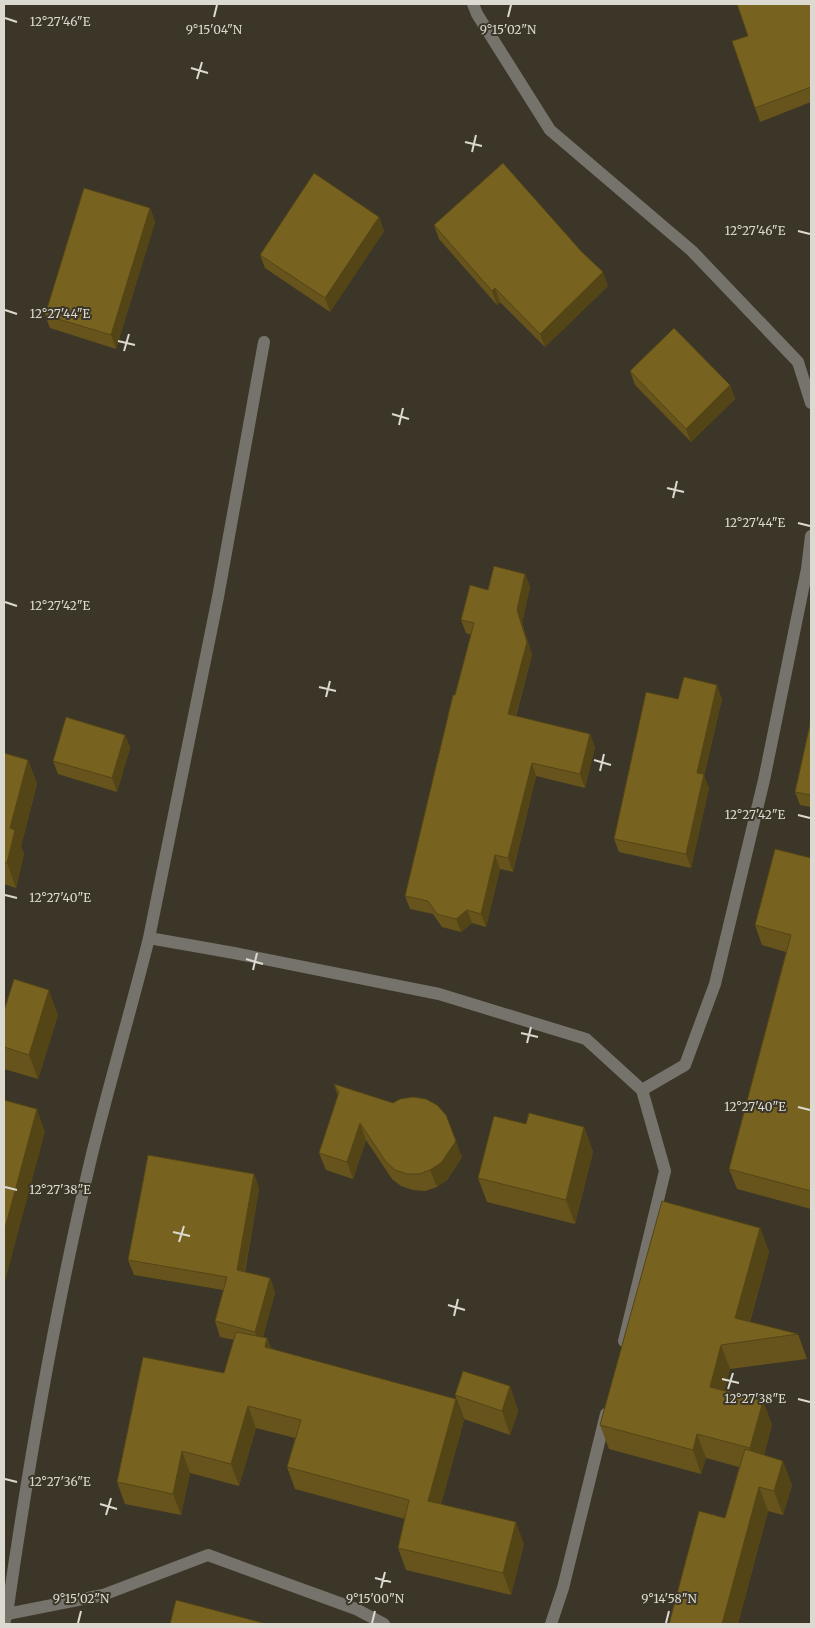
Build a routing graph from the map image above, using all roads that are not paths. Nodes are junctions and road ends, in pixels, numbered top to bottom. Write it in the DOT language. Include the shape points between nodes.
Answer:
graph roads {
  1 [pos="473,4"];
  2 [pos="264,342"];
  3 [pos="811,403"];
  4 [pos="811,536"];
  5 [pos="149,938"];
  6 [pos="642,1090"];
  7 [pos="620,1356"];
  8 [pos="609,1401"];
  9 [pos="5,1618"];
  10 [pos="384,1624"];
  11 [pos="551,1624"];
  1 -- 3 [label="street" via="550,130 692,250 798,362"];
  2 -- 5 [label="street" via="218,597"];
  4 -- 6 [label="street" via="764,780 715,984 685,1065"];
  5 -- 6 [label="street" via="440,994 586,1039"];
  5 -- 9 [label="street" via="92,1154 50,1349"];
  6 -- 7 [label="street" via="665,1171"];
  8 -- 11 [label="street" via="563,1588"];
  9 -- 10 [label="street" via="103,1595 208,1555 356,1609"];
}
